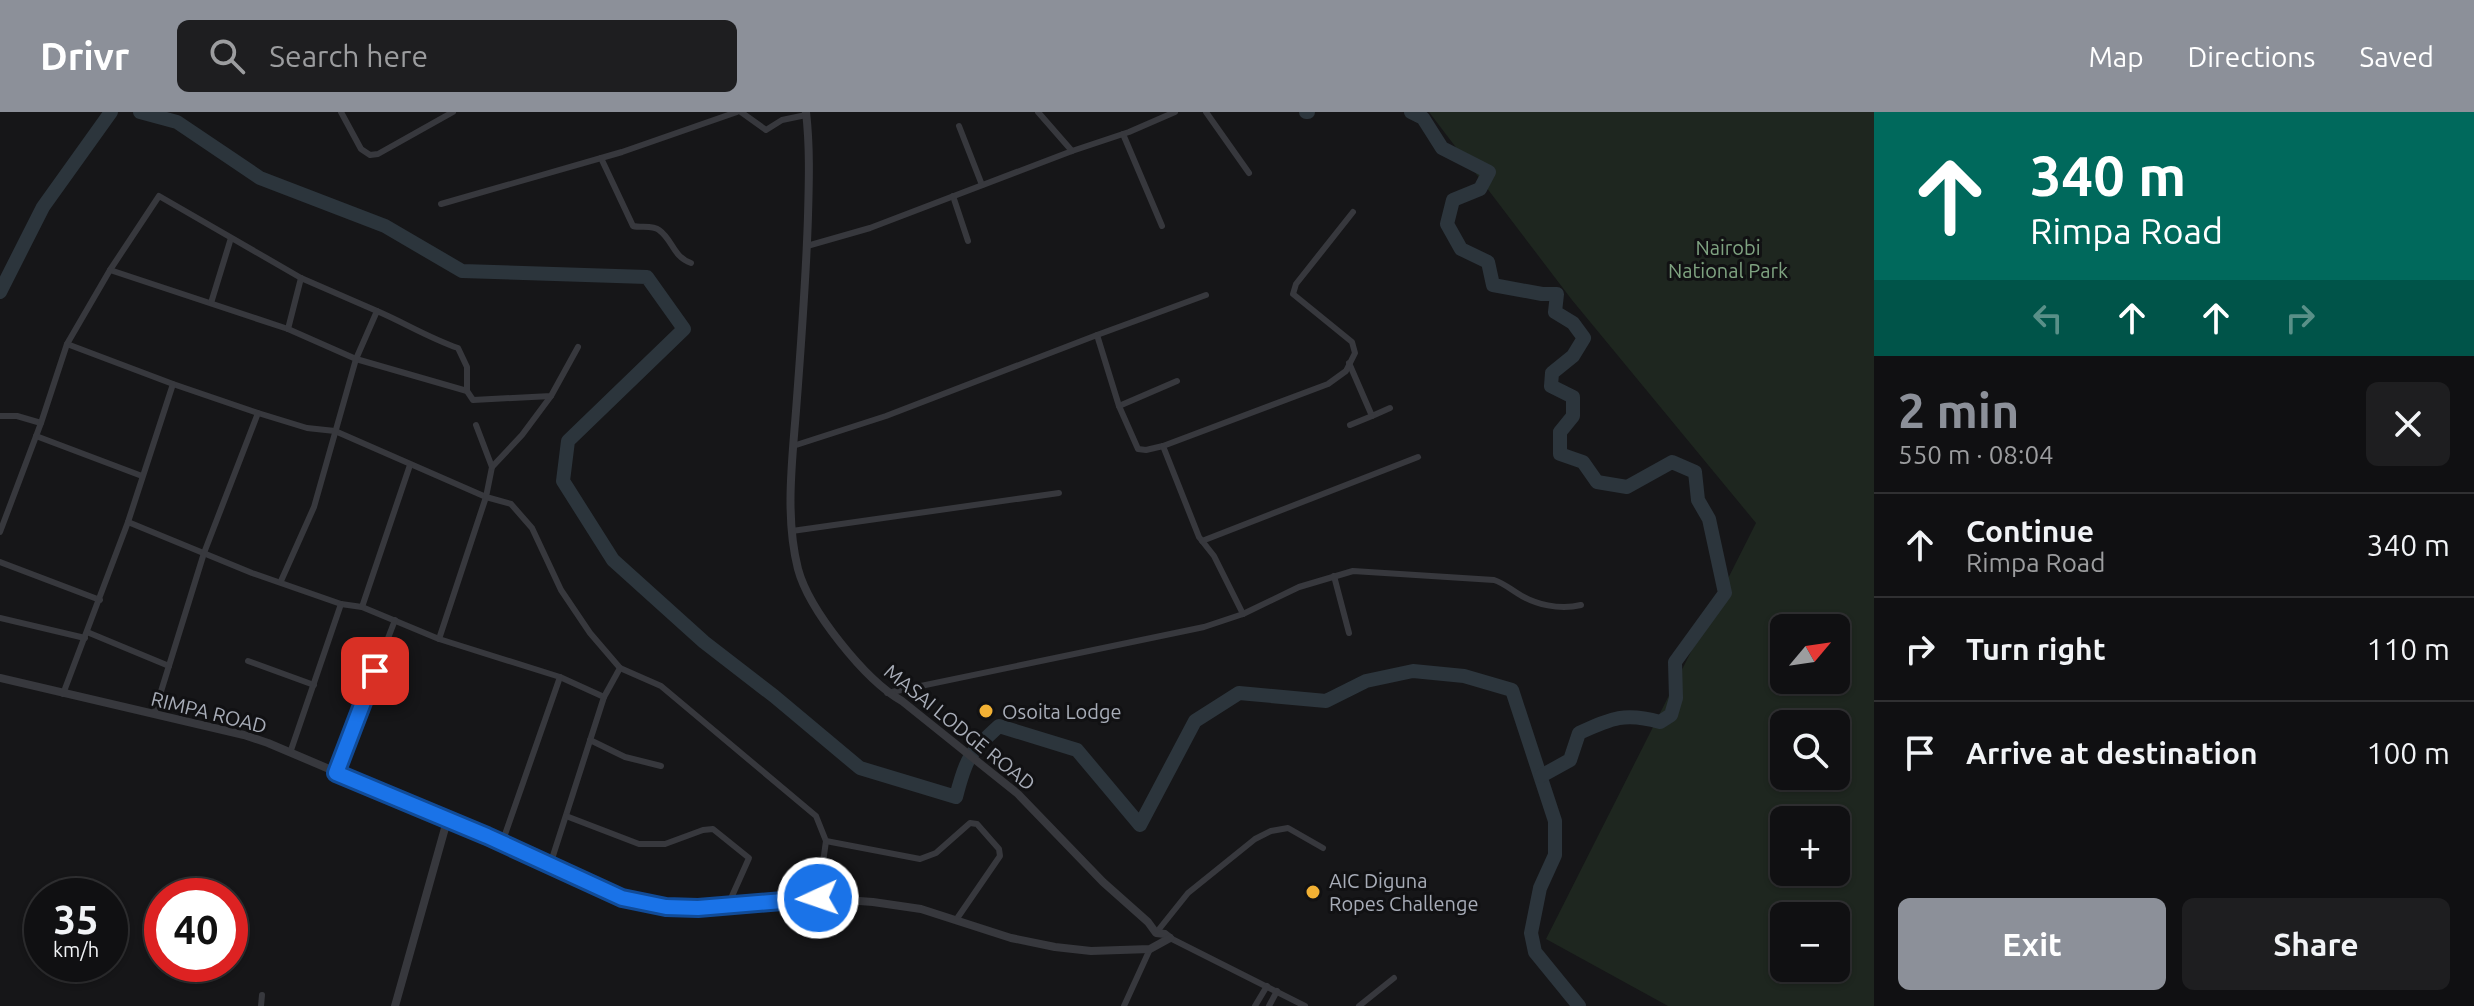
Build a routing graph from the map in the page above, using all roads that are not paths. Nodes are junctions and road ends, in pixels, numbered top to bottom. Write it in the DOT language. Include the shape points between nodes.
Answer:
graph roads {
  1 [pos="341,112"];
  2 [pos="453,112"];
  3 [pos="739,112"];
  4 [pos="1038,112"];
  5 [pos="1175,112"];
  6 [pos="1206,112"];
  7 [pos="806,114"];
  8 [pos="959,126"];
  9 [pos="1123,134"];
  10 [pos="1072,151"];
  11 [pos="601,158"];
  12 [pos="1249,173"];
  13 [pos="982,185"];
  14 [pos="953,196"];
  15 [pos="441,204"];
  16 [pos="1353,212"];
  17 [pos="1162,226"];
  18 [pos="231,238"];
  19 [pos="968,241"];
  20 [pos="807,246"];
  21 [pos="691,263"];
  22 [pos="110,270"];
  23 [pos="301,278"];
  24 [pos="1206,295"];
  25 [pos="211,303"];
  26 [pos="377,311"];
  27 [pos="288,329"];
  28 [pos="1097,335"];
  29 [pos="67,344"];
  30 [pos="578,347"];
  31 [pos="356,359"];
  32 [pos="1349,363"];
  33 [pos="1177,381"];
  34 [pos="173,384"];
  35 [pos="467,391"];
  36 [pos="551,396"];
  37 [pos="1119,406"];
  38 [pos="1390,408"];
  39 [pos="258,413"];
  40 [pos="0,416"];
  41 [pos="1372,416"];
  42 [pos="41,423"];
  43 [pos="476,425"];
  44 [pos="1350,425"];
  45 [pos="335,431"];
  46 [pos="36,436"];
  47 [pos="793,446"];
  48 [pos="1163,446"];
  49 [pos="1418,457"];
  50 [pos="410,465"];
  51 [pos="492,467"];
  52 [pos="142,476"];
  53 [pos="1059,493"];
  54 [pos="486,497"];
  55 [pos="128,522"];
  56 [pos="792,531"];
  57 [pos="0,532"];
  58 [pos="1202,541"];
  59 [pos="204,553"];
  60 [pos="0,562"];
  61 [pos="1334,576"];
  62 [pos="281,581"];
  63 [pos="100,600"];
  64 [pos="341,604"];
  65 [pos="1581,605"];
  66 [pos="362,607"];
  67 [pos="1243,614"];
  68 [pos="0,618"];
  69 [pos="395,620"];
  70 [pos="1349,633"];
  71 [pos="86,635"];
  72 [pos="439,639"];
  73 [pos="248,661"];
  74 [pos="169,666"];
  75 [pos="620,668"];
  76 [pos="560,677"];
  77 [pos="0,678"];
  78 [pos="314,685"];
  79 [pos="887,693"];
  80 [pos="63,694"];
  81 [pos="604,697"];
  82 [pos="154,714"];
  83 [pos="590,740"];
  84 [pos="290,753"];
  85 [pos="661,766"];
  86 [pos="336,773"];
  87 [pos="566,816"];
  88 [pos="447,821"];
  89 [pos="826,841"];
  90 [pos="502,843"];
  91 [pos="1323,848"];
  92 [pos="550,865"];
  93 [pos="818,898"];
  94 [pos="728,905"];
  95 [pos="956,920"];
  96 [pos="1156,933"];
  97 [pos="1170,938"];
  98 [pos="1150,949"];
  99 [pos="1394,978"];
  100 [pos="1267,986"];
  101 [pos="1277,991"];
  102 [pos="262,995"];
  103 [pos="261,1006"];
  104 [pos="395,1006"];
  105 [pos="1124,1006"];
  106 [pos="1255,1006"];
  107 [pos="1269,1006"];
  108 [pos="1305,1006"];
  109 [pos="1359,1006"];
  1 -- 2 [label="street" via="361,149 370,155"];
  3 -- 7 [label="street" via="766,130"];
  3 -- 11 [label="street"];
  4 -- 10 [label="street"];
  5 -- 9 [label="street"];
  6 -- 12 [label="street"];
  7 -- 20 [label="street, MASAI LODGE ROAD"];
  8 -- 13 [label="street"];
  9 -- 10 [label="street"];
  9 -- 17 [label="street"];
  10 -- 13 [label="street"];
  11 -- 15 [label="street"];
  11 -- 21 [label="street" via="633,226 660,230 676,255"];
  13 -- 14 [label="street"];
  14 -- 19 [label="street"];
  14 -- 20 [label="street"];
  16 -- 32 [label="street" via="1293,294 1352,342 1355,353"];
  18 -- 22 [label="street" via="159,196"];
  18 -- 23 [label="street"];
  18 -- 25 [label="street"];
  20 -- 47 [label="street, MASAI LODGE ROAD"];
  22 -- 25 [label="street"];
  22 -- 29 [label="street"];
  23 -- 26 [label="street"];
  23 -- 27 [label="street"];
  24 -- 28 [label="street"];
  25 -- 27 [label="street"];
  26 -- 31 [label="street"];
  26 -- 35 [label="street" via="458,348 467,367"];
  27 -- 31 [label="street"];
  28 -- 37 [label="street"];
  28 -- 47 [label="street"];
  29 -- 34 [label="street"];
  29 -- 42 [label="street"];
  30 -- 36 [label="street"];
  31 -- 35 [label="street"];
  31 -- 45 [label="street"];
  32 -- 41 [label="street"];
  32 -- 48 [label="street" via="1328,384"];
  33 -- 37 [label="street"];
  34 -- 39 [label="street"];
  34 -- 52 [label="street"];
  35 -- 36 [label="street" via="473,400"];
  36 -- 51 [label="street"];
  37 -- 48 [label="street" via="1138,449"];
  38 -- 41 [label="street"];
  39 -- 45 [label="street"];
  39 -- 59 [label="street"];
  40 -- 42 [label="street"];
  41 -- 44 [label="street"];
  42 -- 46 [label="street"];
  43 -- 51 [label="street"];
  45 -- 50 [label="street"];
  45 -- 62 [label="street" via="314,507"];
  46 -- 52 [label="street"];
  46 -- 57 [label="street"];
  47 -- 56 [label="street, MASAI LODGE ROAD"];
  48 -- 58 [label="street"];
  49 -- 58 [label="street"];
  50 -- 54 [label="street"];
  50 -- 66 [label="street"];
  51 -- 54 [label="street"];
  52 -- 55 [label="street"];
  53 -- 56 [label="street"];
  54 -- 72 [label="street"];
  54 -- 75 [label="street" via="511,504 532,528 561,590"];
  55 -- 59 [label="street"];
  55 -- 63 [label="street"];
  56 -- 79 [label="street, MASAI LODGE ROAD" via="806,593"];
  58 -- 67 [label="street"];
  59 -- 62 [label="street"];
  59 -- 74 [label="street"];
  60 -- 63 [label="street"];
  61 -- 65 [label="street" via="1353,571 1494,580 1556,608"];
  61 -- 67 [label="street"];
  61 -- 70 [label="street"];
  62 -- 64 [label="street"];
  63 -- 71 [label="street"];
  64 -- 66 [label="street"];
  64 -- 78 [label="street"];
  66 -- 69 [label="street"];
  67 -- 79 [label="street" via="1157,639"];
  68 -- 71 [label="street"];
  69 -- 72 [label="street"];
  69 -- 86 [label="street"];
  71 -- 74 [label="street"];
  71 -- 80 [label="street"];
  72 -- 76 [label="street"];
  73 -- 78 [label="street"];
  74 -- 82 [label="street"];
  75 -- 81 [label="street"];
  75 -- 89 [label="street" via="661,686 774,780 816,816"];
  76 -- 81 [label="street"];
  76 -- 90 [label="street"];
  77 -- 80 [label="street, RIMPA ROAD"];
  78 -- 84 [label="street"];
  79 -- 96 [label="street, MASAI LODGE ROAD" via="1018,794"];
  80 -- 82 [label="street, RIMPA ROAD"];
  81 -- 83 [label="street"];
  82 -- 84 [label="street, RIMPA ROAD" via="244,735"];
  83 -- 85 [label="street"];
  83 -- 87 [label="street"];
  84 -- 86 [label="street, RIMPA ROAD"];
  86 -- 88 [label="street, RIMPA ROAD"];
  87 -- 92 [label="street"];
  87 -- 94 [label="street" via="639,844 665,844 713,829 749,858"];
  88 -- 90 [label="street, RIMPA ROAD"];
  88 -- 104 [label="street"];
  89 -- 93 [label="street"];
  89 -- 95 [label="street" via="920,859 936,853 970,823 977,824 1000,856"];
  90 -- 92 [label="street, RIMPA ROAD"];
  91 -- 96 [label="street" via="1288,828 1255,839 1188,893"];
  92 -- 94 [label="street, RIMPA ROAD" via="640,903"];
  93 -- 94 [label="street, RIMPA ROAD"];
  93 -- 95 [label="street, RIMPA ROAD" via="921,909"];
  95 -- 98 [label="street, RIMPA ROAD" via="1055,947"];
  96 -- 97 [label="street, MASAI LODGE ROAD"];
  97 -- 98 [label="street"];
  97 -- 100 [label="street, MASAI LODGE ROAD"];
  98 -- 105 [label="street"];
  99 -- 109 [label="street"];
  100 -- 101 [label="street, MASAI LODGE ROAD"];
  100 -- 106 [label="street"];
  101 -- 107 [label="street"];
  101 -- 108 [label="street, MASAI LODGE ROAD"];
  102 -- 103 [label="street"];
}
